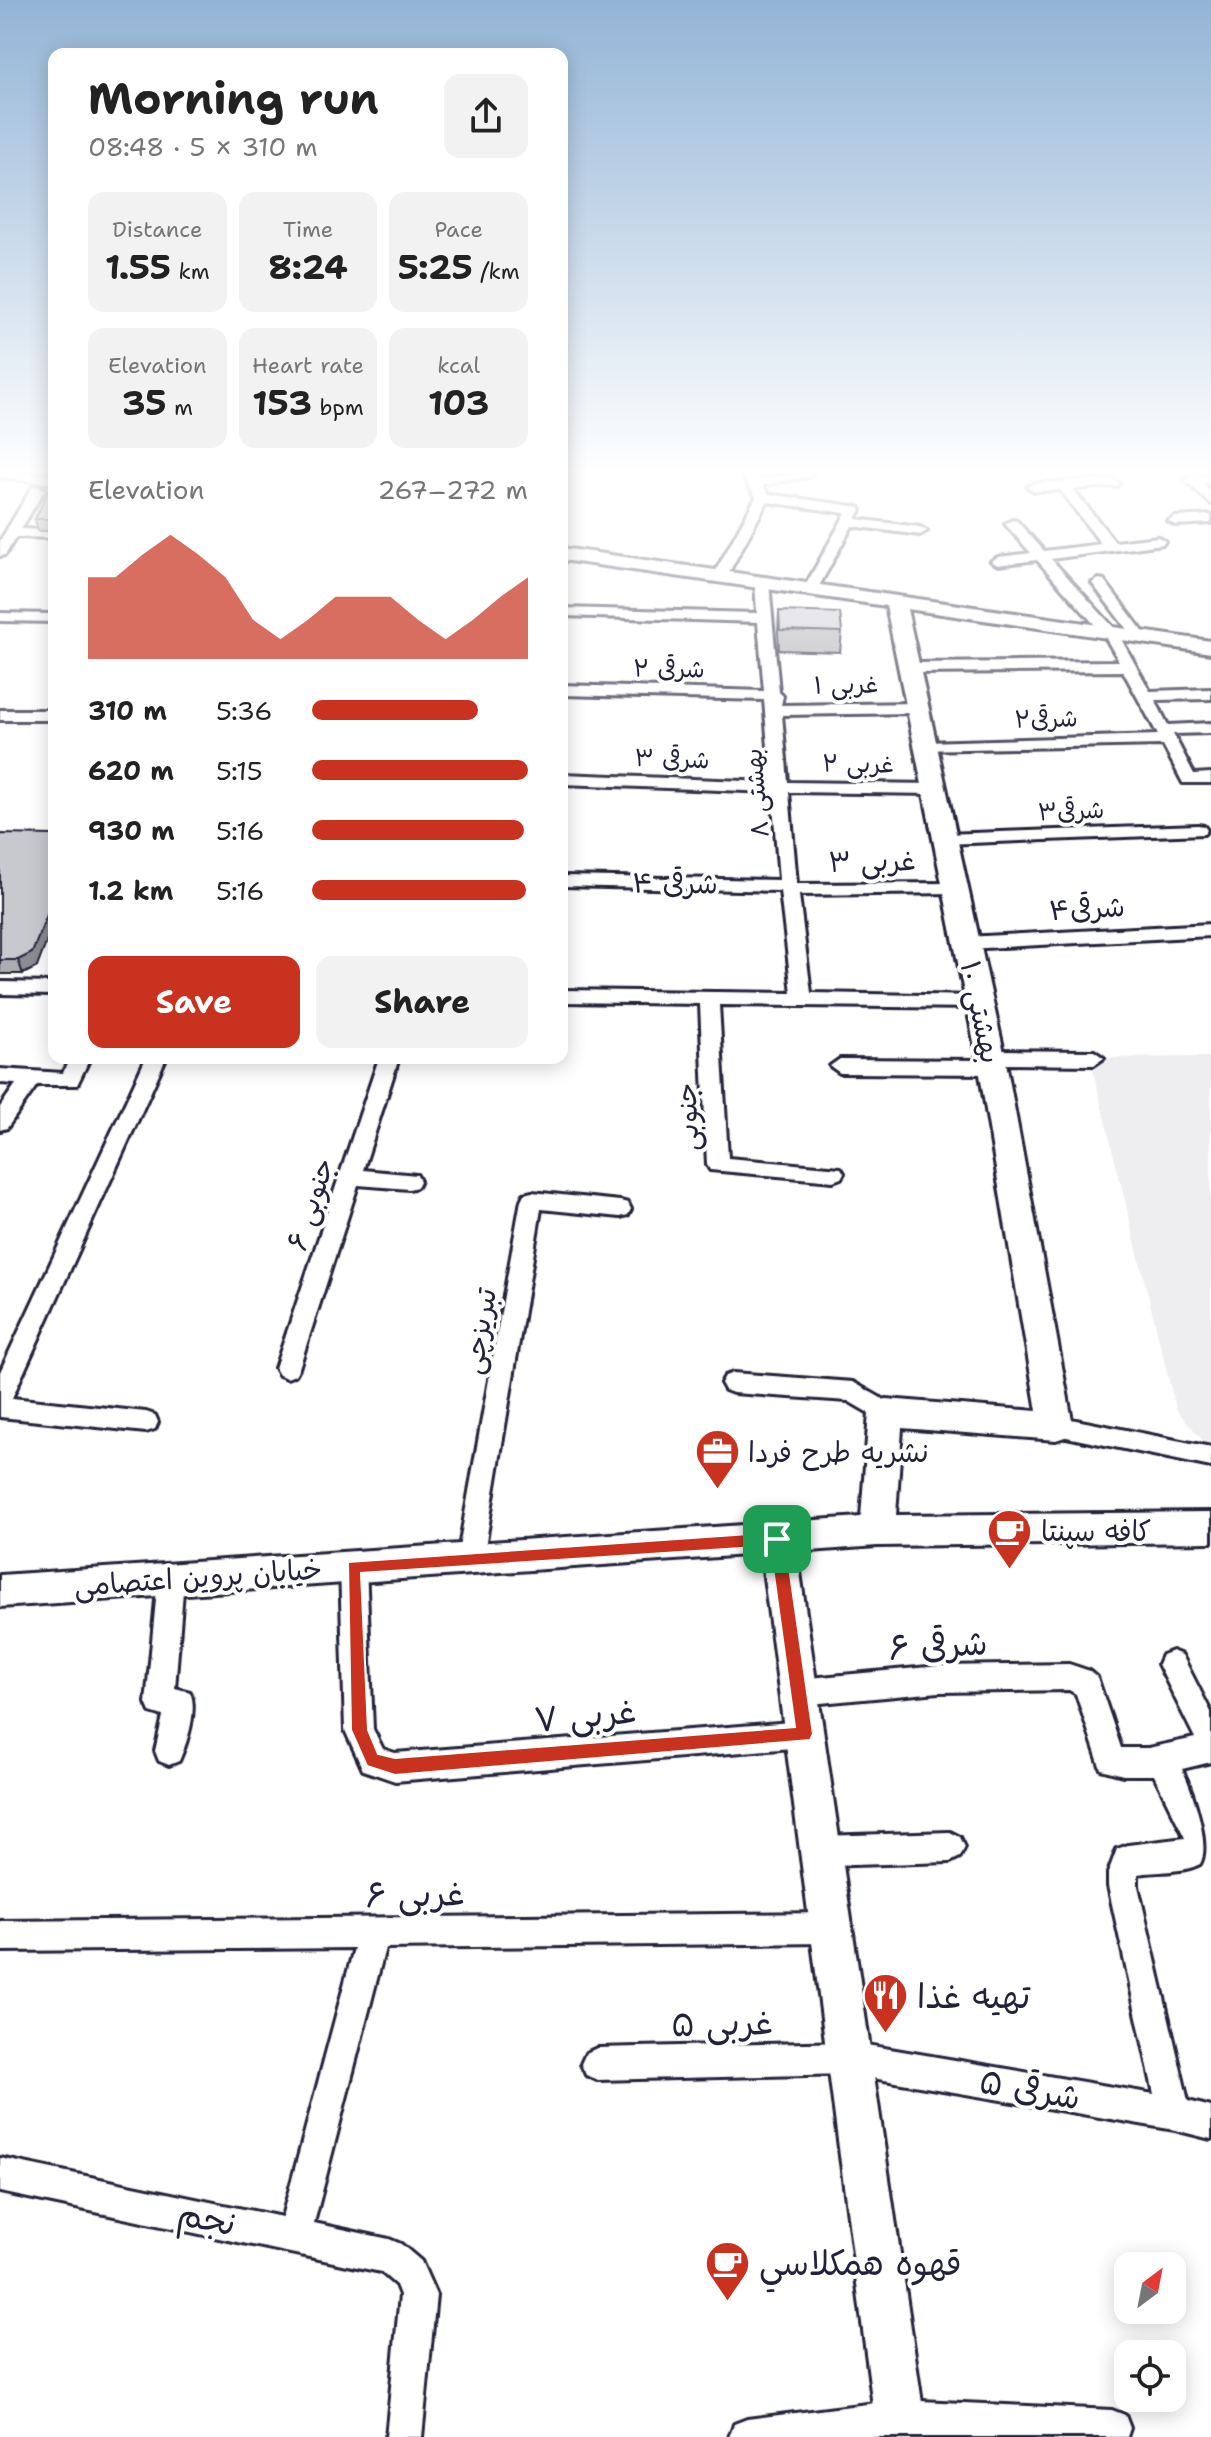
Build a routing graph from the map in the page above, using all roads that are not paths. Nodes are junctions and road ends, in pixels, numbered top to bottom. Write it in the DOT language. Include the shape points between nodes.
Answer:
graph roads {
  1 [pos="762,587"];
  2 [pos="799,587"];
  3 [pos="1069,587"];
  4 [pos="1102,587"];
  5 [pos="811,588"];
  6 [pos="895,601"];
  7 [pos="568,612"];
  8 [pos="0,617"];
  9 [pos="48,618"];
  10 [pos="764,618"];
  11 [pos="1111,633"];
  12 [pos="1140,637"];
  13 [pos="1211,647"];
  14 [pos="1128,666"];
  15 [pos="910,668"];
  16 [pos="568,690"];
  17 [pos="1211,694"];
  18 [pos="1145,696"];
  19 [pos="774,703"];
  20 [pos="918,708"];
  21 [pos="0,715"];
  22 [pos="48,715"];
  23 [pos="1211,728"];
  24 [pos="1165,735"];
  25 [pos="925,747"];
  26 [pos="1211,778"];
  27 [pos="568,779"];
  28 [pos="781,787"];
  29 [pos="935,789"];
  30 [pos="1198,830"];
  31 [pos="945,839"];
  32 [pos="568,881"];
  33 [pos="789,888"];
  34 [pos="955,888"];
  35 [pos="1211,930"];
  36 [pos="966,943"];
  37 [pos="0,988"];
  38 [pos="48,988"];
  39 [pos="568,996"];
  40 [pos="709,998"];
  41 [pos="802,1000"];
  42 [pos="980,1002"];
  43 [pos="1094,1058"];
  44 [pos="992,1062"];
  45 [pos="77,1064"];
  46 [pos="153,1064"];
  47 [pos="387,1064"];
  48 [pos="840,1066"];
  49 [pos="0,1076"];
  50 [pos="31,1078"];
  51 [pos="0,1123"];
  52 [pos="833,1173"];
  53 [pos="351,1177"];
  54 [pos="409,1181"];
  55 [pos="620,1209"];
  56 [pos="287,1368"];
  57 [pos="733,1383"];
  58 [pos="0,1398"];
  59 [pos="0,1407"];
  60 [pos="886,1413"];
  61 [pos="146,1422"];
  62 [pos="1056,1426"];
  63 [pos="1211,1457"];
  64 [pos="1211,1527"];
  65 [pos="877,1531"];
  66 [pos="777,1539"];
  67 [pos="470,1559"];
  68 [pos="353,1567"];
  69 [pos="171,1579"];
  70 [pos="0,1591"];
  71 [pos="1172,1664"];
  72 [pos="799,1692"];
  73 [pos="804,1734"];
  74 [pos="1211,1741"];
  75 [pos="1211,1748"];
  76 [pos="169,1751"];
  77 [pos="1161,1759"];
  78 [pos="950,1847"];
  79 [pos="820,1851"];
  80 [pos="831,1928"];
  81 [pos="374,1932"];
  82 [pos="0,1936"];
  83 [pos="849,2058"];
  84 [pos="597,2064"];
  85 [pos="1175,2114"];
  86 [pos="1211,2123"];
  87 [pos="0,2175"];
  88 [pos="294,2235"];
  89 [pos="901,2428"];
  90 [pos="1112,2428"];
  91 [pos="404,2437"];
  92 [pos="747,2437"];
  1 -- 10 [label="street, بهشتی ۸"];
  2 -- 5 [label="street"];
  3 -- 11 [label="street"];
  4 -- 12 [label="street"];
  5 -- 6 [label="street"];
  6 -- 11 [label="street"];
  6 -- 15 [label="street, بهشتی ۱۰"];
  7 -- 10 [label="street"];
  8 -- 9 [label="street"];
  10 -- 19 [label="street, بهشتی ۸"];
  11 -- 12 [label="street"];
  11 -- 14 [label="street"];
  12 -- 13 [label="street"];
  14 -- 15 [label="street"];
  14 -- 18 [label="street"];
  15 -- 20 [label="street, بهشتی ۱۰"];
  16 -- 19 [label="street, شرقی ۲"];
  17 -- 18 [label="street"];
  18 -- 24 [label="street"];
  19 -- 20 [label="street, غربی ۱"];
  19 -- 28 [label="street, بهشتی ۸"];
  20 -- 25 [label="street, بهشتی ۱۰"];
  21 -- 22 [label="street"];
  23 -- 24 [label="street, شرقی۲"];
  24 -- 25 [label="street, شرقی۲"];
  24 -- 26 [label="street" via="1189,779"];
  25 -- 29 [label="street, بهشتی ۱۰"];
  27 -- 28 [label="street, شرقی ۳"];
  28 -- 29 [label="street, غربی ۲"];
  28 -- 33 [label="street, بهشتی ۸"];
  29 -- 31 [label="street, بهشتی ۱۰"];
  30 -- 31 [label="street, شرقی۳"];
  31 -- 34 [label="street, بهشتی ۱۰"];
  32 -- 33 [label="street, شرقی ۴"];
  33 -- 34 [label="street, غربی ۳"];
  33 -- 41 [label="street, بهشتی ۸"];
  34 -- 36 [label="street, بهشتی ۱۰"];
  35 -- 36 [label="street, شرقی۴"];
  36 -- 42 [label="street, بهشتی ۱۰"];
  37 -- 38 [label="street"];
  39 -- 40 [label="street"];
  40 -- 41 [label="street"];
  40 -- 52 [label="street, جنوبی" via="718,1165"];
  41 -- 42 [label="street"];
  42 -- 44 [label="street, بهشتی ۱۰"];
  43 -- 44 [label="street"];
  44 -- 48 [label="street"];
  44 -- 62 [label="street, بهشتی ۱۰"];
  45 -- 50 [label="street" via="70,1080"];
  46 -- 58 [label="street"];
  47 -- 53 [label="street, جنوبی ۶"];
  49 -- 50 [label="street"];
  50 -- 51 [label="street"];
  53 -- 54 [label="street"];
  53 -- 56 [label="street, جنوبی ۶"];
  55 -- 67 [label="street, تبریزچی" via="532,1200"];
  57 -- 60 [label="street" via="853,1392"];
  59 -- 61 [label="street"];
  60 -- 62 [label="street"];
  60 -- 65 [label="street"];
  62 -- 63 [label="street"];
  64 -- 65 [label="street, خیابان پروین اعتصامی"];
  65 -- 66 [label="street, خیابان پروین اعتصامی"];
  66 -- 67 [label="street, خیابان پروین اعتصامی"];
  66 -- 72 [label="street"];
  67 -- 68 [label="street, خیابان پروین اعتصامی"];
  68 -- 69 [label="street, خیابان پروین اعتصامی"];
  68 -- 73 [label="street, غربی ۷" via="359,1730 373,1760 395,1767"];
  69 -- 70 [label="street, خیابان پروین اعتصامی"];
  69 -- 76 [label="street" via="160,1703 180,1701"];
  71 -- 74 [label="street"];
  72 -- 73 [label="street"];
  72 -- 77 [label="street, شرقی ۶" via="939,1679 1069,1677 1087,1686 1111,1759"];
  73 -- 79 [label="street"];
  75 -- 77 [label="street"];
  77 -- 85 [label="street" via="1200,1833 1199,1844 1192,1852 1128,1860 1123,1886"];
  78 -- 79 [label="street"];
  79 -- 80 [label="street"];
  80 -- 81 [label="street, غربی ۶"];
  80 -- 83 [label="street"];
  81 -- 82 [label="street, غربی ۶"];
  81 -- 88 [label="street"];
  83 -- 84 [label="street, غربی ۵"];
  83 -- 85 [label="street, شرقی ۵"];
  83 -- 89 [label="street"];
  85 -- 86 [label="street, شرقی ۵"];
  87 -- 88 [label="street, نجم"];
  88 -- 91 [label="street, نجم" via="389,2256 409,2273 418,2295"];
  89 -- 90 [label="street"];
  89 -- 92 [label="street"];
}
